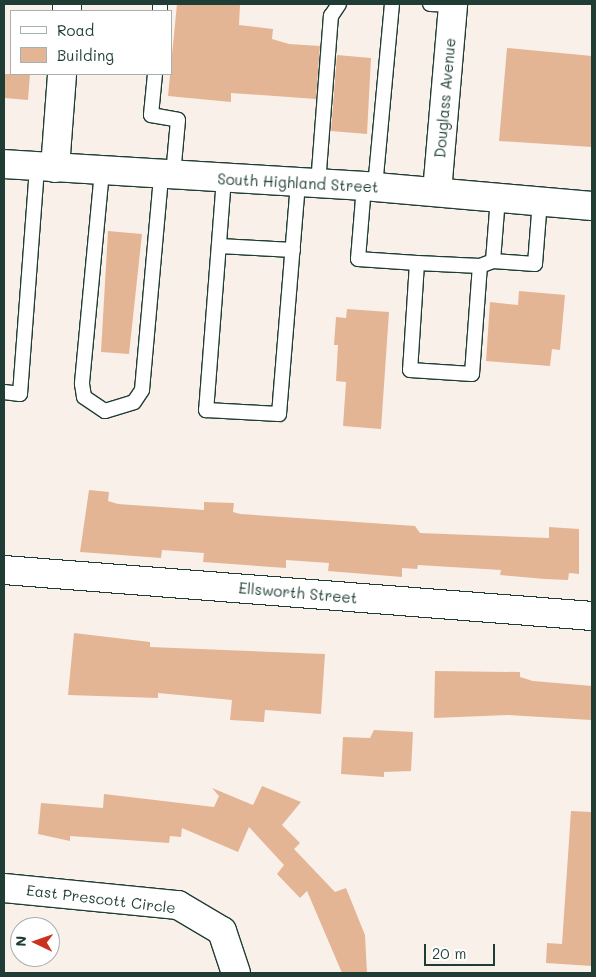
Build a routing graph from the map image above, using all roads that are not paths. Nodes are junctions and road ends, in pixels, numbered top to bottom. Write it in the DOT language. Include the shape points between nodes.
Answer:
graph roads {
  1 [pos="340,4"];
  2 [pos="392,4"];
  3 [pos="445,4"];
  4 [pos="62,75"];
  5 [pos="155,75"];
  6 [pos="4,164"];
  7 [pos="46,168"];
  8 [pos="102,171"];
  9 [pos="167,175"];
  10 [pos="224,178"];
  11 [pos="308,183"];
  12 [pos="370,187"];
  13 [pos="437,192"];
  14 [pos="498,197"];
  15 [pos="540,202"];
  16 [pos="592,206"];
  17 [pos="219,246"];
  18 [pos="293,250"];
  19 [pos="493,261"];
  20 [pos="417,263"];
  21 [pos="480,266"];
  22 [pos="4,392"];
  23 [pos="4,570"];
  24 [pos="592,616"];
  25 [pos="4,888"];
  26 [pos="236,973"];
  1 -- 11 [label="lane" via="331,16"];
  2 -- 12 [label="lane"];
  3 -- 13 [label="street, Douglass Avenue"];
  4 -- 7 [label="street"];
  5 -- 9 [label="lane" via="151,115 178,120"];
  6 -- 7 [label="street, South Highland Street"];
  7 -- 8 [label="street, South Highland Street"];
  7 -- 22 [label="lane" via="20,394"];
  8 -- 9 [label="street, South Highland Street"];
  8 -- 9 [label="lane" via="82,384 84,397 105,411 134,402 142,390"];
  9 -- 10 [label="street, South Highland Street"];
  10 -- 11 [label="street, South Highland Street"];
  10 -- 17 [label="lane"];
  11 -- 12 [label="street, South Highland Street"];
  11 -- 18 [label="lane"];
  12 -- 13 [label="street, South Highland Street"];
  12 -- 20 [label="lane" via="358,259"];
  13 -- 14 [label="street, South Highland Street"];
  14 -- 15 [label="street, South Highland Street"];
  14 -- 19 [label="lane"];
  15 -- 16 [label="street, South Highland Street"];
  15 -- 19 [label="lane" via="535,264"];
  17 -- 18 [label="lane"];
  17 -- 18 [label="lane" via="206,410 279,414"];
  19 -- 21 [label="lane"];
  20 -- 21 [label="lane"];
  20 -- 21 [label="lane" via="410,370 472,374"];
  23 -- 24 [label="street, Ellsworth Street"];
  25 -- 26 [label="street, East Prescott Circle" via="178,905 222,931"];
}
